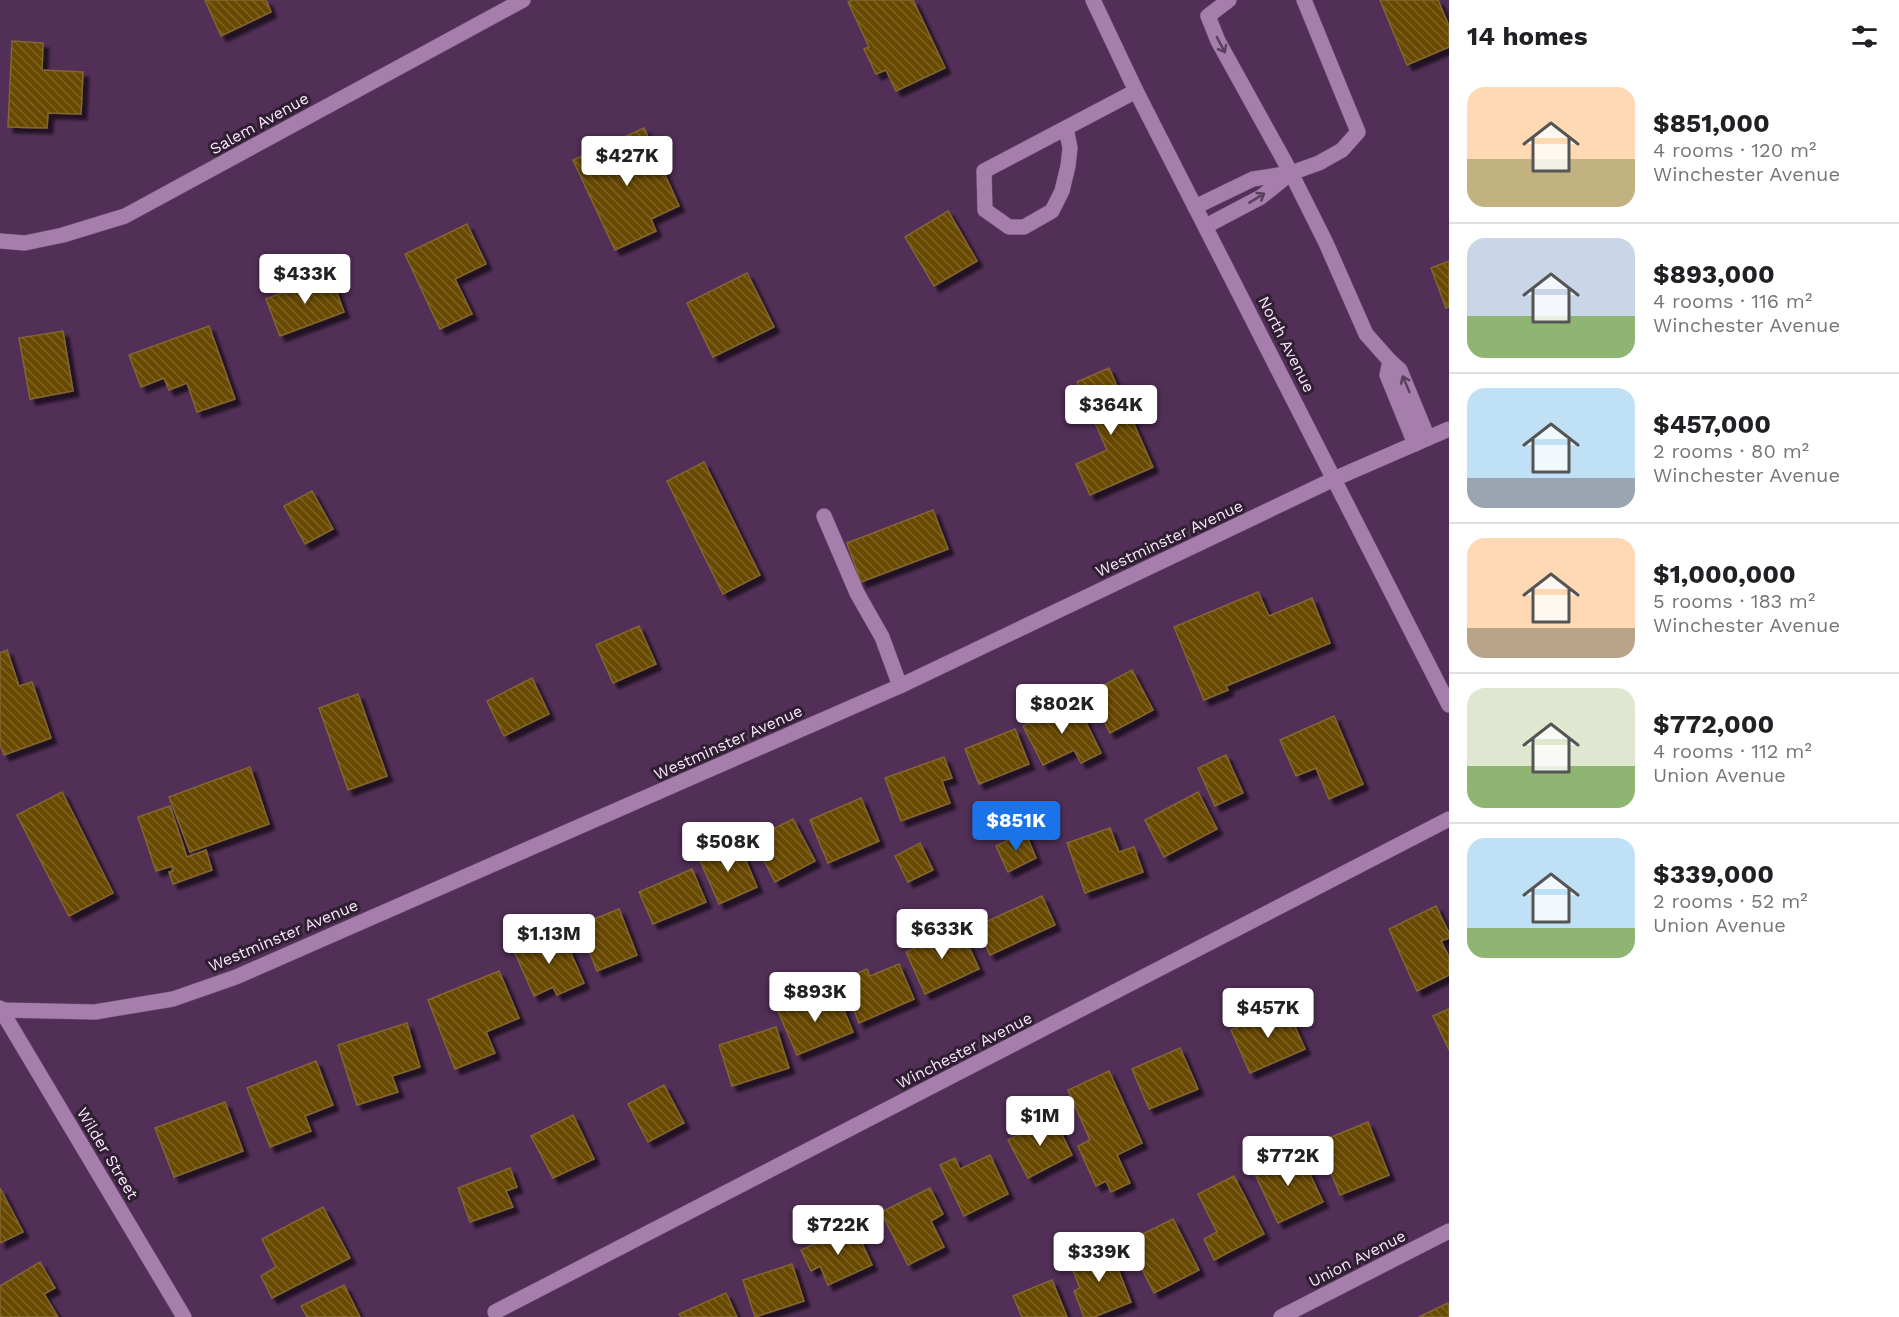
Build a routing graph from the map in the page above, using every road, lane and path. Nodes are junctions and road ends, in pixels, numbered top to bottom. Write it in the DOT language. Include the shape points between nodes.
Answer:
graph roads {
  1 [pos="1093,0"];
  2 [pos="1228,0"];
  3 [pos="1304,0"];
  4 [pos="520,1"];
  5 [pos="1136,91"];
  6 [pos="1066,128"];
  7 [pos="1292,173"];
  8 [pos="1195,207"];
  9 [pos="1206,226"];
  10 [pos="0,241"];
  11 [pos="1449,429"];
  12 [pos="1422,441"];
  13 [pos="1334,479"];
  14 [pos="824,516"];
  15 [pos="900,686"];
  16 [pos="1449,705"];
  17 [pos="1449,819"];
  18 [pos="1,1009"];
  19 [pos="1449,1231"];
  20 [pos="495,1312"];
  21 [pos="184,1317"];
  22 [pos="1281,1317"];
  1 -- 5 [label="street, North Avenue"];
  2 -- 7 [label="street, one-way" via="1208,16"];
  3 -- 7 [label="street" via="1358,132 1342,150"];
  4 -- 10 [label="street, Salem Avenue" via="125,216 26,243"];
  5 -- 6 [label="street"];
  5 -- 8 [label="street, North Avenue"];
  6 -- 6 [label="street" via="984,171 985,210 1009,227 1024,227 1052,211 1068,166"];
  7 -- 8 [label="street" via="1253,179"];
  9 -- 7 [label="street, one-way" via="1261,197"];
  7 -- 12 [label="street" via="1366,334 1400,370"];
  8 -- 9 [label="street, North Avenue"];
  9 -- 13 [label="street, North Avenue"];
  11 -- 12 [label="street, Westminster Avenue"];
  12 -- 13 [label="street, Westminster Avenue"];
  13 -- 15 [label="street, Westminster Avenue"];
  13 -- 16 [label="street, North Avenue"];
  14 -- 15 [label="street" via="857,593 882,637"];
  15 -- 18 [label="street, Westminster Avenue" via="236,977 172,999 95,1012"];
  17 -- 20 [label="street, Winchester Avenue"];
  18 -- 21 [label="street, Wilder Street"];
  19 -- 22 [label="street, Union Avenue"];
}
